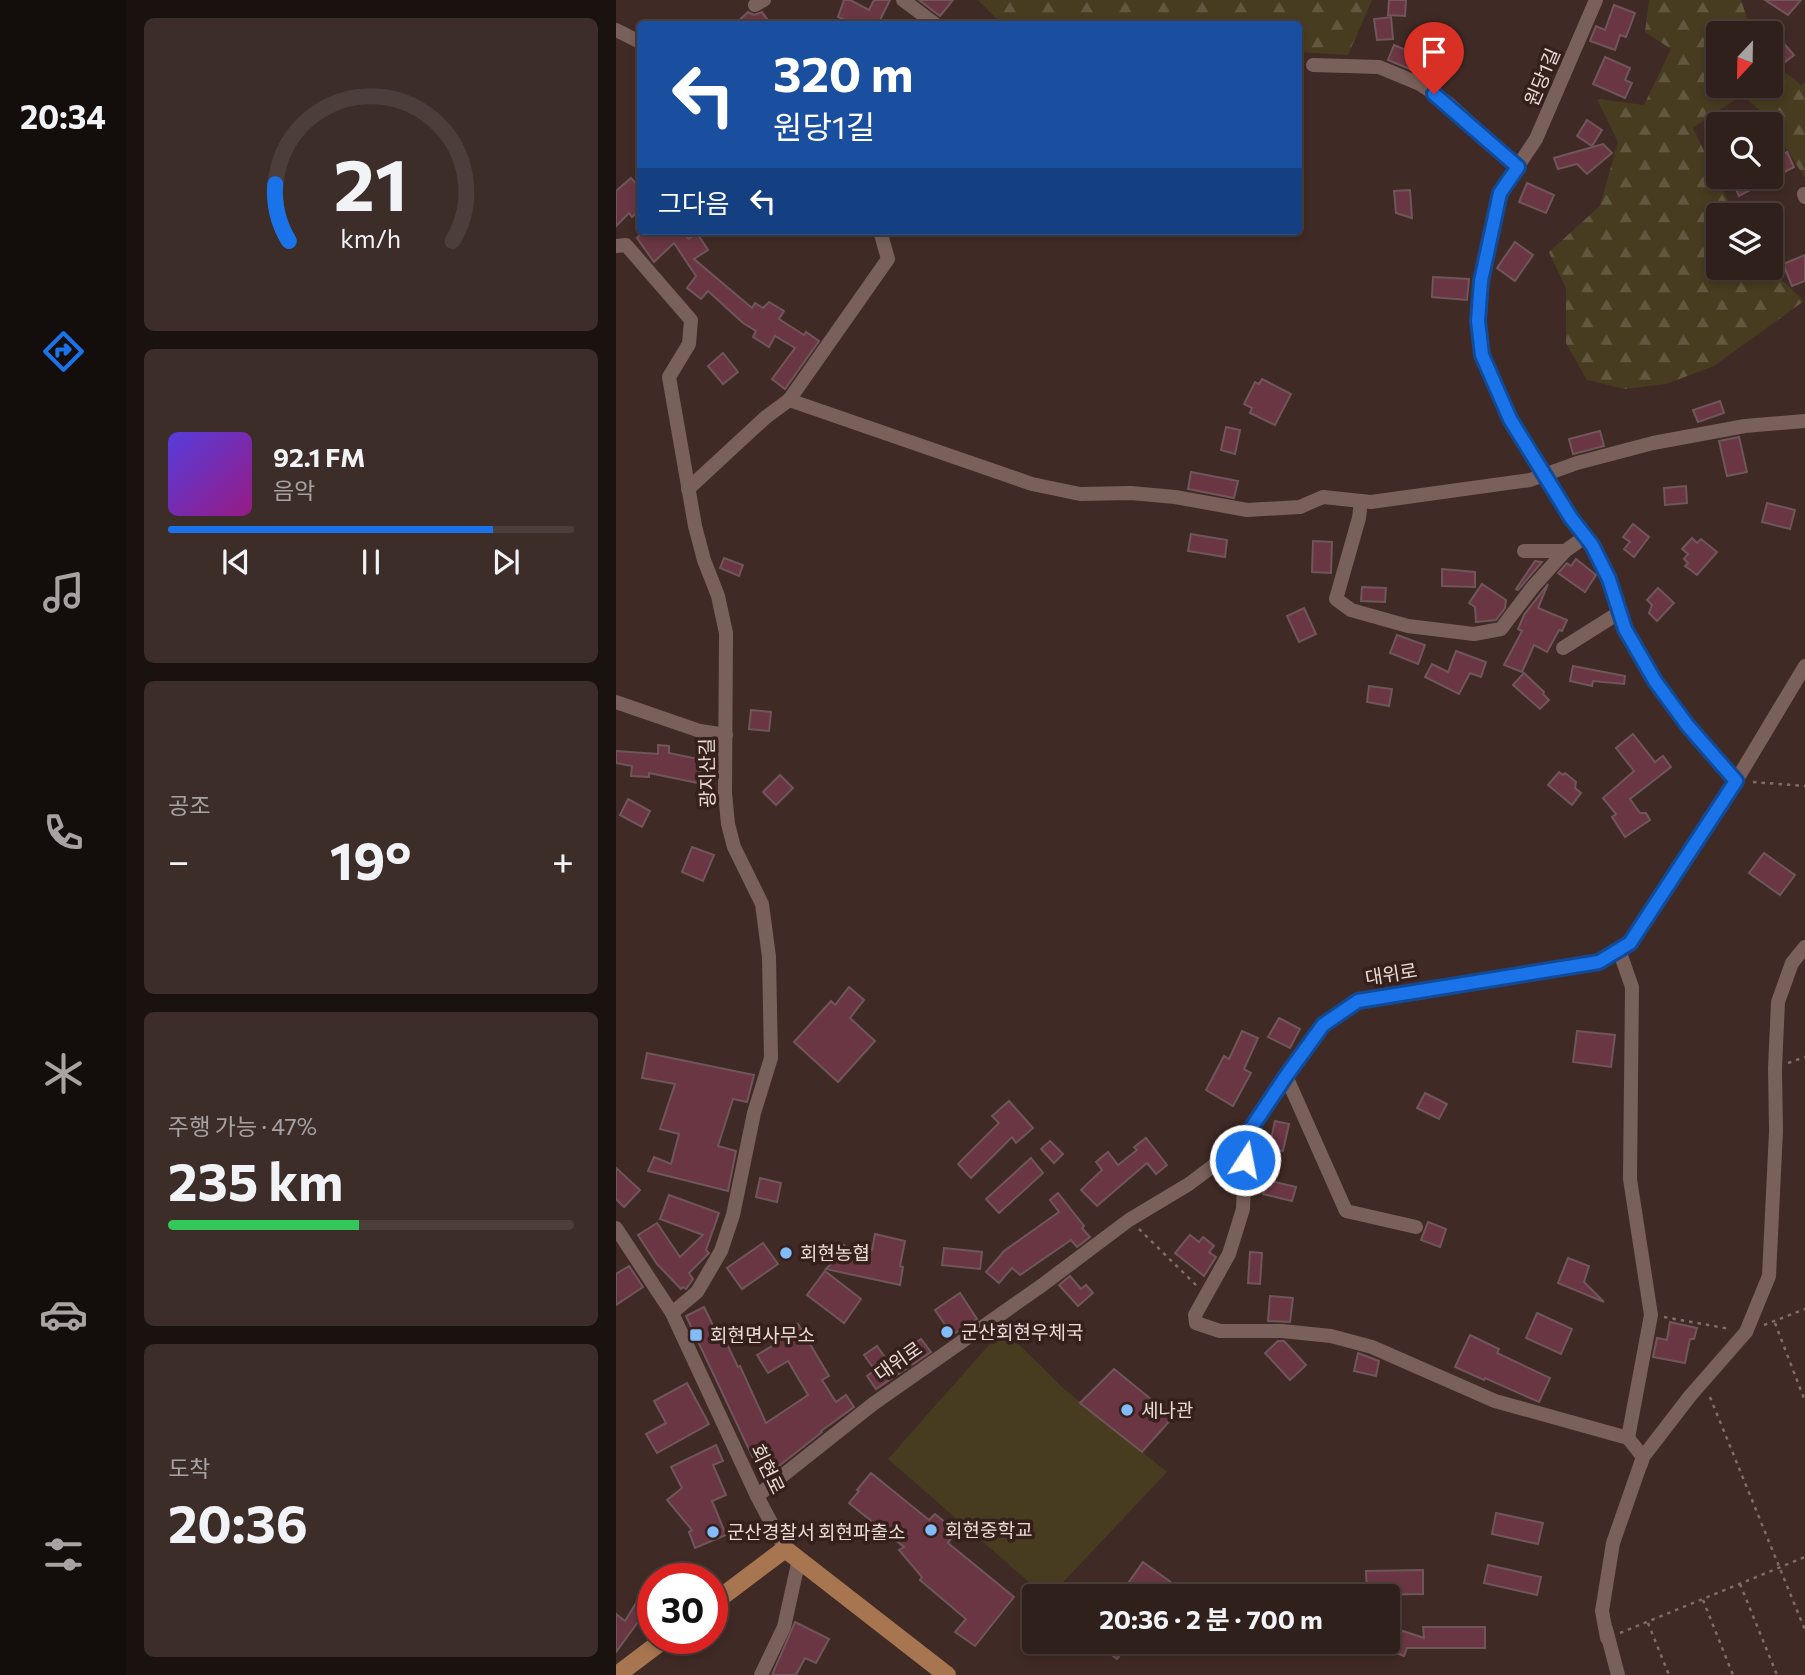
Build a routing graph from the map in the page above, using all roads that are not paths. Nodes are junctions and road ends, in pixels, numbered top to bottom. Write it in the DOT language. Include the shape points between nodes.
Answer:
graph roads {
  1 [pos="903,0"];
  2 [pos="1596,0"];
  3 [pos="929,21"];
  4 [pos="616,30"];
  5 [pos="637,40"];
  6 [pos="1313,65"];
  7 [pos="1518,167"];
  8 [pos="881,235"];
  9 [pos="616,246"];
  10 [pos="789,400"];
  11 [pos="1805,421"];
  12 [pos="1545,475"];
  13 [pos="688,489"];
  14 [pos="1361,501"];
  15 [pos="1585,537"];
  16 [pos="1524,551"];
  17 [pos="1565,551"];
  18 [pos="1620,612"];
  19 [pos="1563,648"];
  20 [pos="1805,666"];
  21 [pos="616,702"];
  22 [pos="726,735"];
  23 [pos="1736,781"];
  24 [pos="1805,947"];
  25 [pos="1619,950"];
  26 [pos="1286,1076"];
  27 [pos="1246,1136"];
  28 [pos="1416,1227"];
  29 [pos="616,1228"];
  30 [pos="672,1313"];
  31 [pos="1628,1438"];
  32 [pos="1643,1457"];
  33 [pos="757,1496"];
  34 [pos="792,1554"];
  35 [pos="728,1594"];
  36 [pos="645,1654"];
  37 [pos="617,1675"];
  38 [pos="761,1675"];
  39 [pos="947,1675"];
  40 [pos="1618,1675"];
  1 -- 3 [label="street"];
  2 -- 7 [label="street, 원당1길" via="1536,139"];
  4 -- 5 [label="street"];
  6 -- 7 [label="street" via="1379,67 1420,84"];
  7 -- 12 [label="street, 원당1길" via="1500,193 1481,281 1478,321 1482,355 1492,382"];
  8 -- 10 [label="street" via="888,259"];
  9 -- 13 [label="street, 광지산길" via="626,245 691,320 688,344 669,377"];
  10 -- 13 [label="street"];
  10 -- 14 [label="street" via="1019,480 1080,494 1153,495 1247,510 1300,507 1323,497"];
  11 -- 12 [label="street" via="1745,426 1653,443"];
  12 -- 14 [label="street"];
  12 -- 15 [label="street, 원당1길"];
  13 -- 22 [label="street, 광지산길" via="726,633"];
  14 -- 17 [label="street" via="1336,599 1351,610 1408,626 1475,634 1501,629"];
  15 -- 17 [label="street"];
  15 -- 18 [label="street, 원당1길" via="1609,579"];
  16 -- 17 [label="street"];
  18 -- 19 [label="street"];
  18 -- 23 [label="street, 원당1길" via="1655,681"];
  20 -- 23 [label="street, 대위로"];
  21 -- 22 [label="street" via="700,731"];
  22 -- 30 [label="street, 광지산길" via="728,824 764,918 771,1058 721,1251 697,1292"];
  23 -- 25 [label="street, 대위로" via="1630,943"];
  24 -- 32 [label="street" via="1792,963 1778,1002 1769,1276 1746,1332"];
  25 -- 26 [label="street, 대위로" via="1599,962 1577,967 1358,1001 1323,1025"];
  25 -- 31 [label="street" via="1632,987 1630,1179 1651,1315"];
  26 -- 27 [label="street, 대위로"];
  26 -- 28 [label="street" via="1346,1212"];
  27 -- 31 [label="street" via="1244,1209 1229,1254 1195,1315 1196,1323 1220,1331 1331,1336 1373,1347 1495,1401"];
  27 -- 33 [label="street, 대위로" via="1189,1184 1129,1220 873,1404"];
  29 -- 30 [label="street, 회현로"];
  30 -- 33 [label="street, 회현로"];
  31 -- 32 [label="street"];
  32 -- 40 [label="street" via="1613,1543 1603,1614"];
  33 -- 34 [label="street, 회현로"];
  34 -- 35 [label="main road"];
  34 -- 38 [label="street" via="784,1627"];
  34 -- 39 [label="main road, 회현로"];
  36 -- 37 [label="main road"];
}
